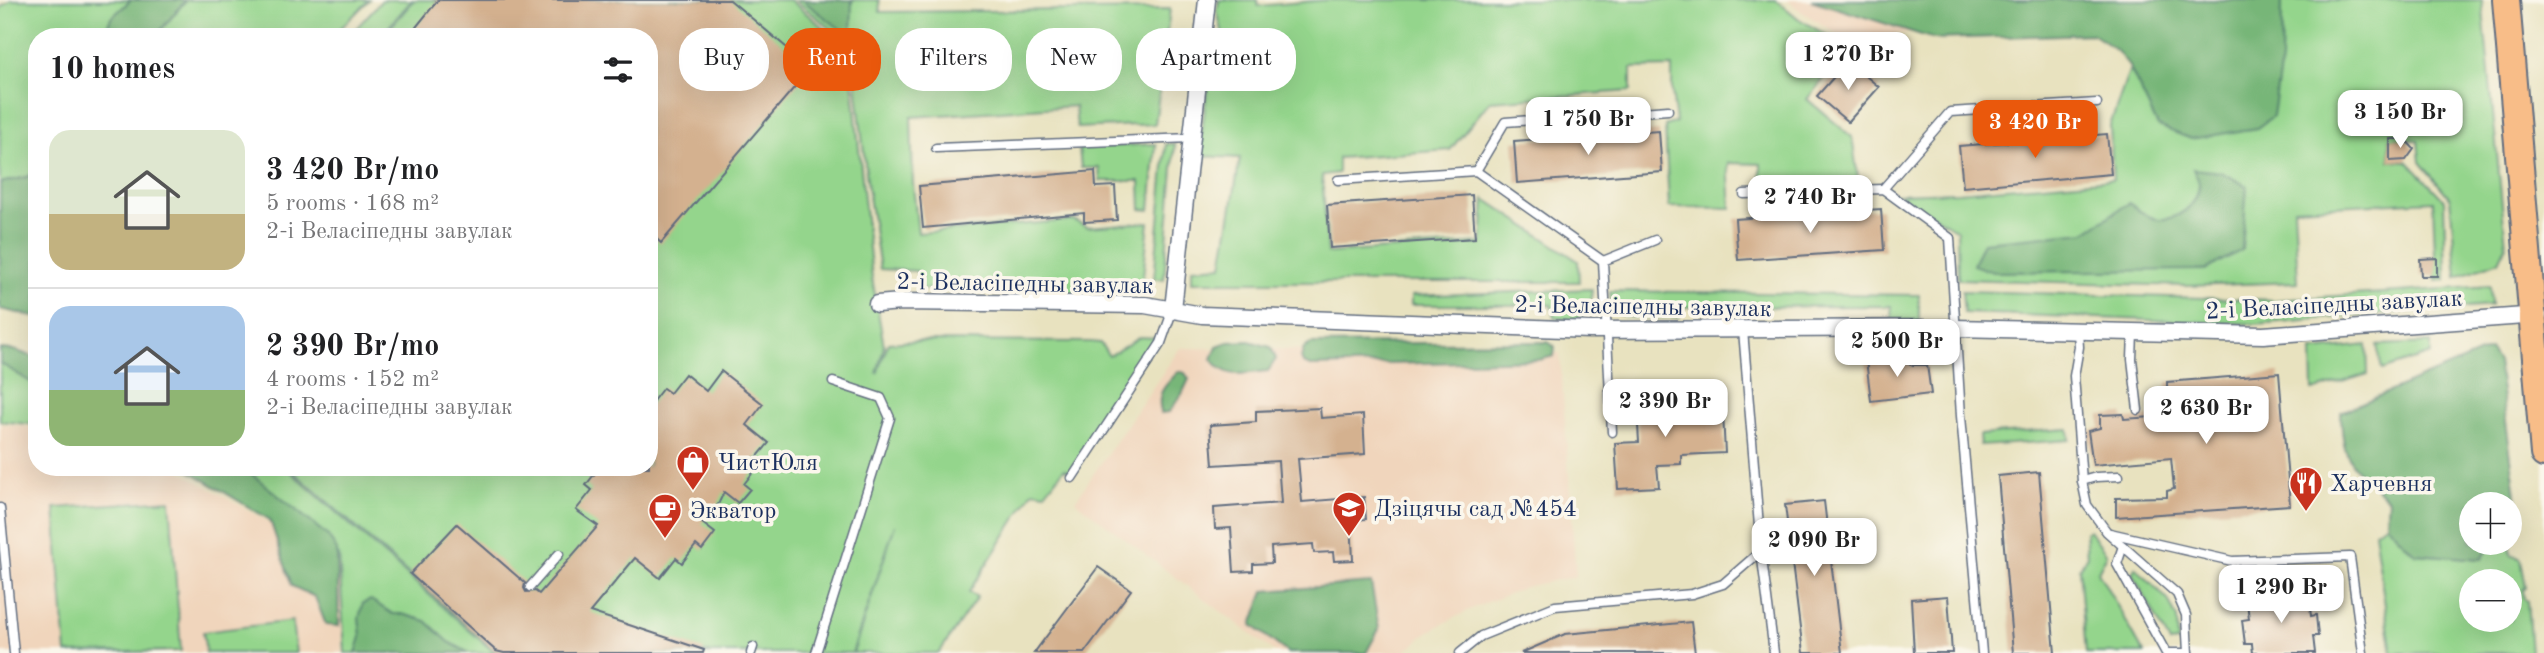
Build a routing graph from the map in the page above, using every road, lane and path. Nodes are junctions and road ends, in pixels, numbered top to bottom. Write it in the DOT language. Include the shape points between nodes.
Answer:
graph roads {
  1 [pos="1207,0"];
  2 [pos="2506,0"];
  3 [pos="2097,103"];
  4 [pos="1668,110"];
  5 [pos="1191,138"];
  6 [pos="936,148"];
  7 [pos="1476,171"];
  8 [pos="1338,180"];
  9 [pos="1883,188"];
  10 [pos="1744,194"];
  11 [pos="1655,240"];
  12 [pos="1603,261"];
  13 [pos="877,304"];
  14 [pos="1173,309"];
  15 [pos="2538,315"];
  16 [pos="1954,328"];
  17 [pos="1743,330"];
  18 [pos="1607,331"];
  19 [pos="2078,331"];
  20 [pos="2133,333"];
  21 [pos="833,382"];
  22 [pos="2138,410"];
  23 [pos="1612,432"];
  24 [pos="2544,454"];
  25 [pos="2119,477"];
  26 [pos="1072,478"];
  27 [pos="2082,481"];
  28 [pos="0,509"];
  29 [pos="2107,532"];
  30 [pos="2123,546"];
  31 [pos="1761,551"];
  32 [pos="559,554"];
  33 [pos="530,587"];
  34 [pos="15,653"];
  35 [pos="816,653"];
  36 [pos="1460,653"];
  37 [pos="1774,653"];
  38 [pos="1982,653"];
  39 [pos="2188,653"];
  40 [pos="2363,653"];
  1 -- 5 [label="street, 2-і Веласіпедны завулак"];
  2 -- 15 [label="main road"];
  3 -- 9 [label="lane" via="1951,112"];
  4 -- 7 [label="lane" via="1505,122"];
  5 -- 6 [label="lane"];
  5 -- 14 [label="street, 2-і Веласіпедны завулак"];
  7 -- 8 [label="lane"];
  7 -- 12 [label="lane"];
  9 -- 10 [label="lane"];
  9 -- 16 [label="lane" via="1950,238"];
  11 -- 12 [label="lane"];
  12 -- 18 [label="lane"];
  13 -- 14 [label="street, 2-і Веласіпедны завулак" via="1145,305"];
  14 -- 18 [label="street, 2-і Веласіпедны завулак" via="1202,315"];
  14 -- 26 [label="lane" via="1161,343"];
  15 -- 20 [label="street, 2-і Веласіпедны завулак" via="2263,335"];
  15 -- 24 [label="main road"];
  16 -- 17 [label="street, 2-і Веласіпедны завулак"];
  16 -- 19 [label="street, 2-і Веласіпедны завулак"];
  16 -- 38 [label="lane"];
  17 -- 18 [label="street, 2-і Веласіпедны завулак"];
  17 -- 31 [label="lane"];
  18 -- 23 [label="lane"];
  19 -- 20 [label="street, 2-і Веласіпедны завулак"];
  19 -- 27 [label="lane" via="2074,376"];
  20 -- 22 [label="lane"];
  21 -- 35 [label="lane" via="881,398 890,418"];
  25 -- 27 [label="lane"];
  27 -- 29 [label="lane" via="2087,505"];
  28 -- 34 [label="lane"];
  29 -- 30 [label="lane"];
  29 -- 40 [label="lane" via="2232,561 2350,557"];
  30 -- 39 [label="lane" via="2177,594 2186,615"];
  30 -- 39 [label="lane" via="2117,564 2165,653"];
  31 -- 36 [label="lane" via="1723,584 1692,594 1555,606 1481,636"];
  31 -- 37 [label="lane"];
  32 -- 33 [label="lane"];
}
